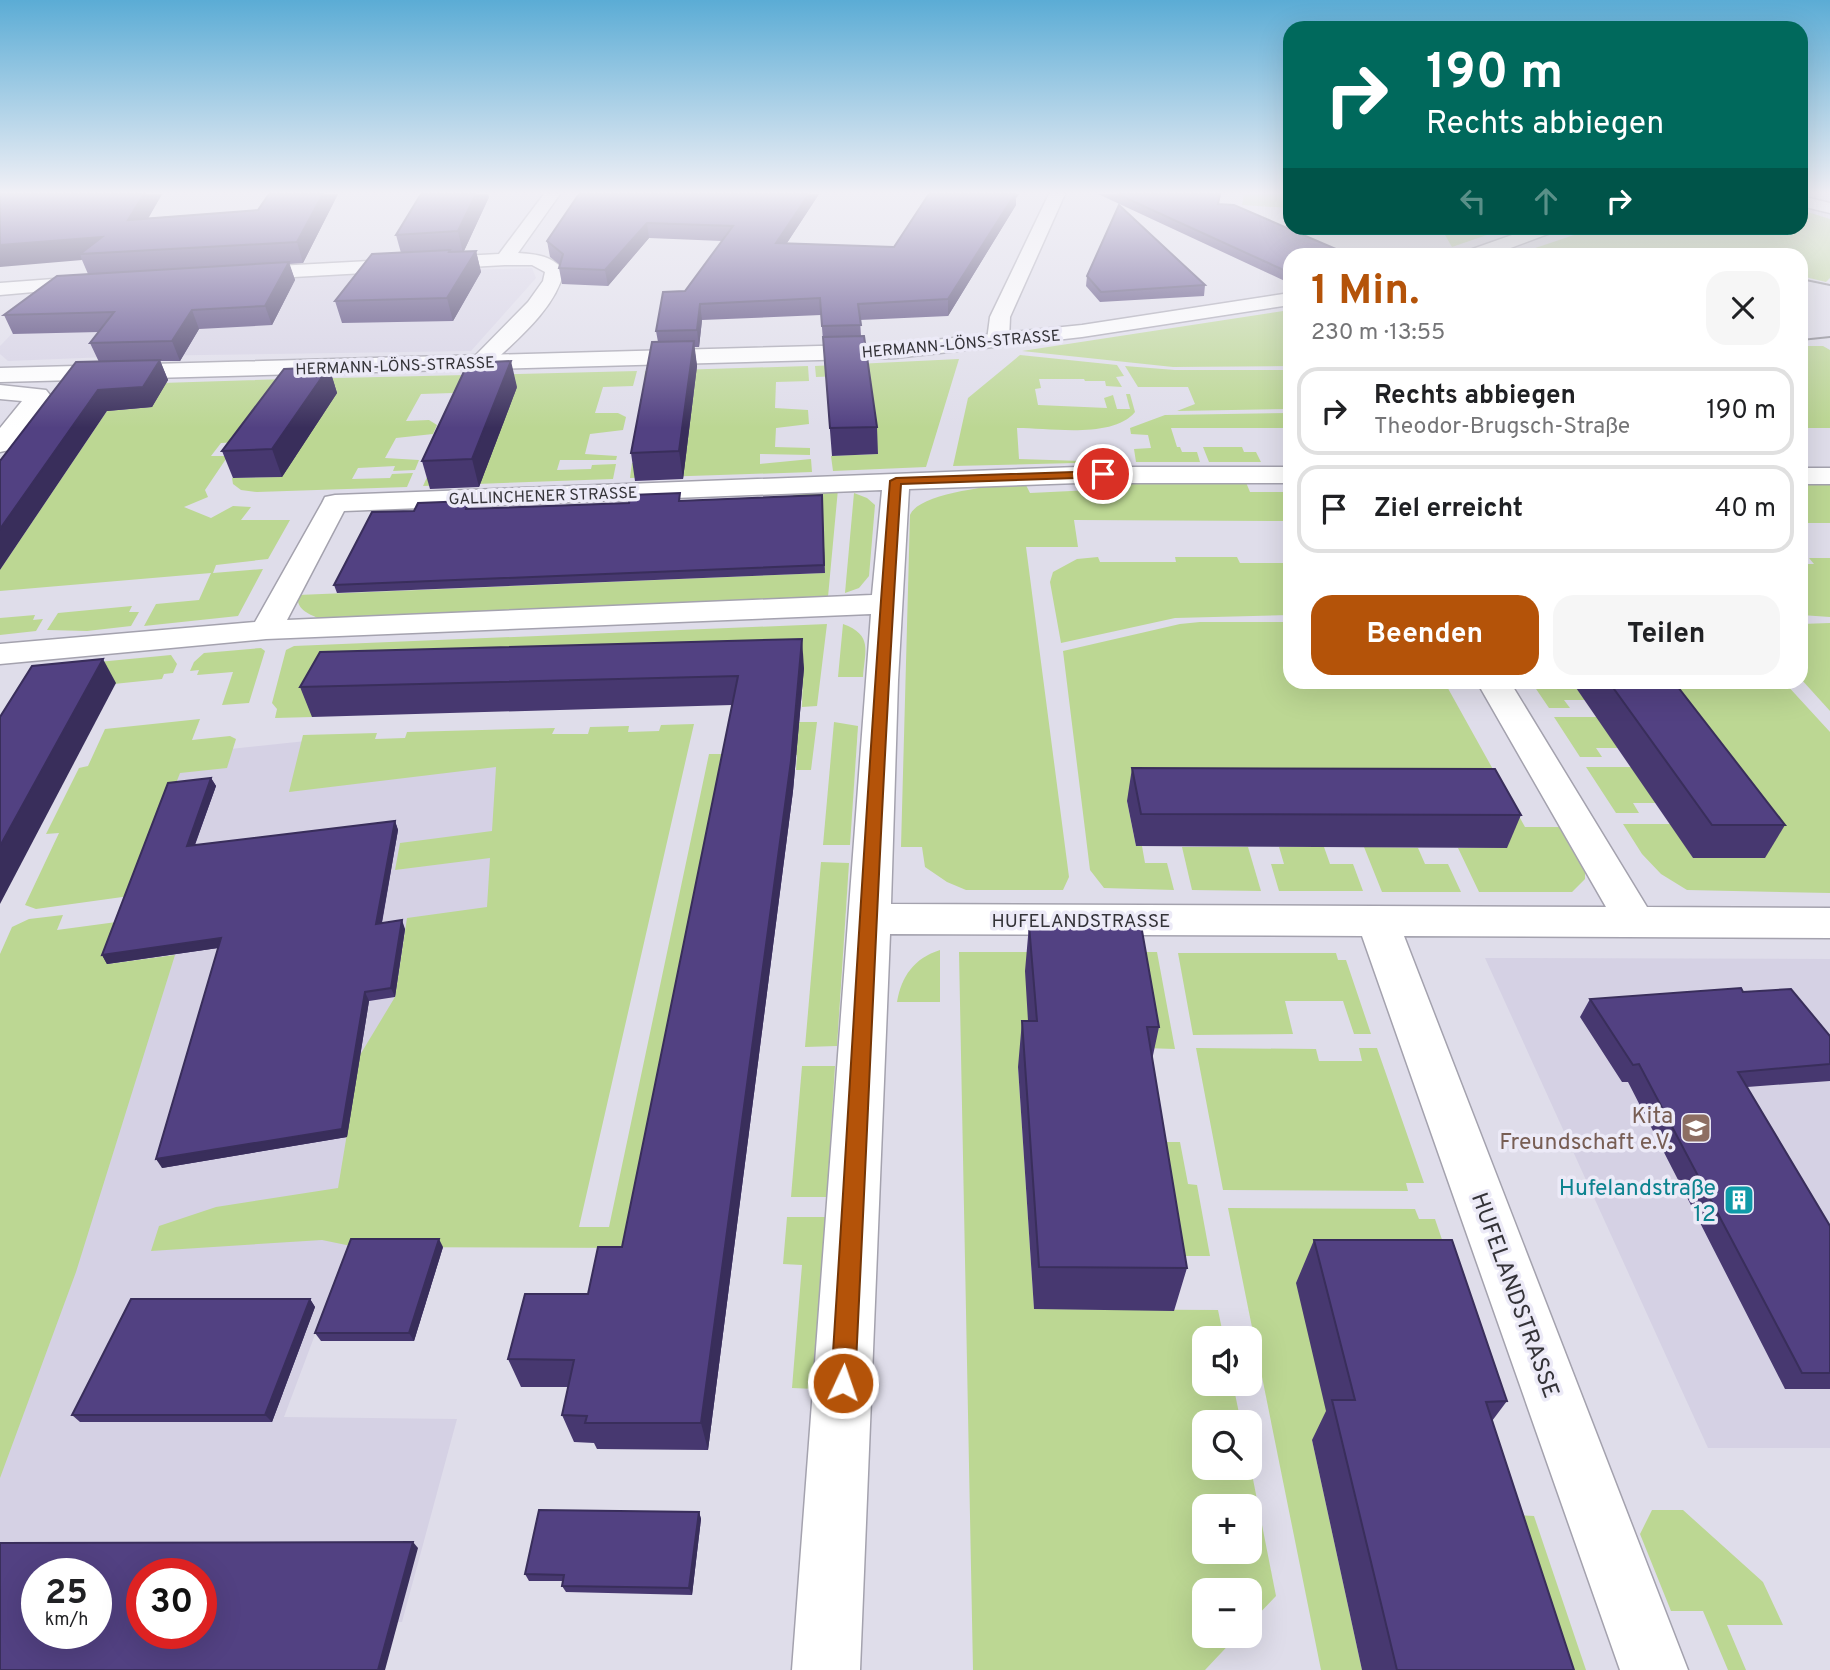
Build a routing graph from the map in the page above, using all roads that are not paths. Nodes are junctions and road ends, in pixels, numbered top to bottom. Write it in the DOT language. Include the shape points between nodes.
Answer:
graph roads {
  1 [pos="273,272"];
  2 [pos="555,272"];
  3 [pos="1021,272"];
  4 [pos="218,275"];
  5 [pos="110,281"];
  6 [pos="30,287"];
  7 [pos="0,289"];
  8 [pos="1283,300"];
  9 [pos="7,312"];
  10 [pos="998,340"];
  11 [pos="479,363"];
  12 [pos="0,375"];
  13 [pos="0,393"];
  14 [pos="0,445"];
  15 [pos="1283,475"];
  16 [pos="1808,476"];
  17 [pos="1830,476"];
  18 [pos="896,481"];
  19 [pos="886,604"];
  20 [pos="265,630"];
  21 [pos="5,661"];
  22 [pos="1497,689"];
  23 [pos="870,919"];
  24 [pos="1377,921"];
  25 [pos="1635,922"];
  26 [pos="1830,923"];
  27 [pos="826,1670"];
  28 [pos="1654,1670"];
  1 -- 4 [label="street"];
  2 -- 11 [label="street" via="545,295"];
  3 -- 10 [label="street" via="1000,317"];
  5 -- 6 [label="street"];
  6 -- 7 [label="street"];
  6 -- 9 [label="street"];
  8 -- 10 [label="street, HERMANN-LÖNS-STRASSE"];
  10 -- 11 [label="street, HERMANN-LÖNS-STRASSE" via="830,354"];
  11 -- 12 [label="street, HERMANN-LÖNS-STRASSE"];
  13 -- 14 [label="street" via="38,395"];
  15 -- 18 [label="street"];
  16 -- 17 [label="street"];
  18 -- 19 [label="street"];
  18 -- 20 [label="street, GALLINCHENER STRASSE" via="335,503"];
  19 -- 20 [label="street"];
  19 -- 23 [label="street"];
  20 -- 21 [label="street"];
  22 -- 25 [label="street"];
  23 -- 24 [label="street, HUFELANDSTRASSE"];
  23 -- 27 [label="street"];
  24 -- 25 [label="street, HUFELANDSTRASSE"];
  24 -- 28 [label="street, HUFELANDSTRASSE"];
  25 -- 26 [label="street, HUFELANDSTRASSE"];
}
